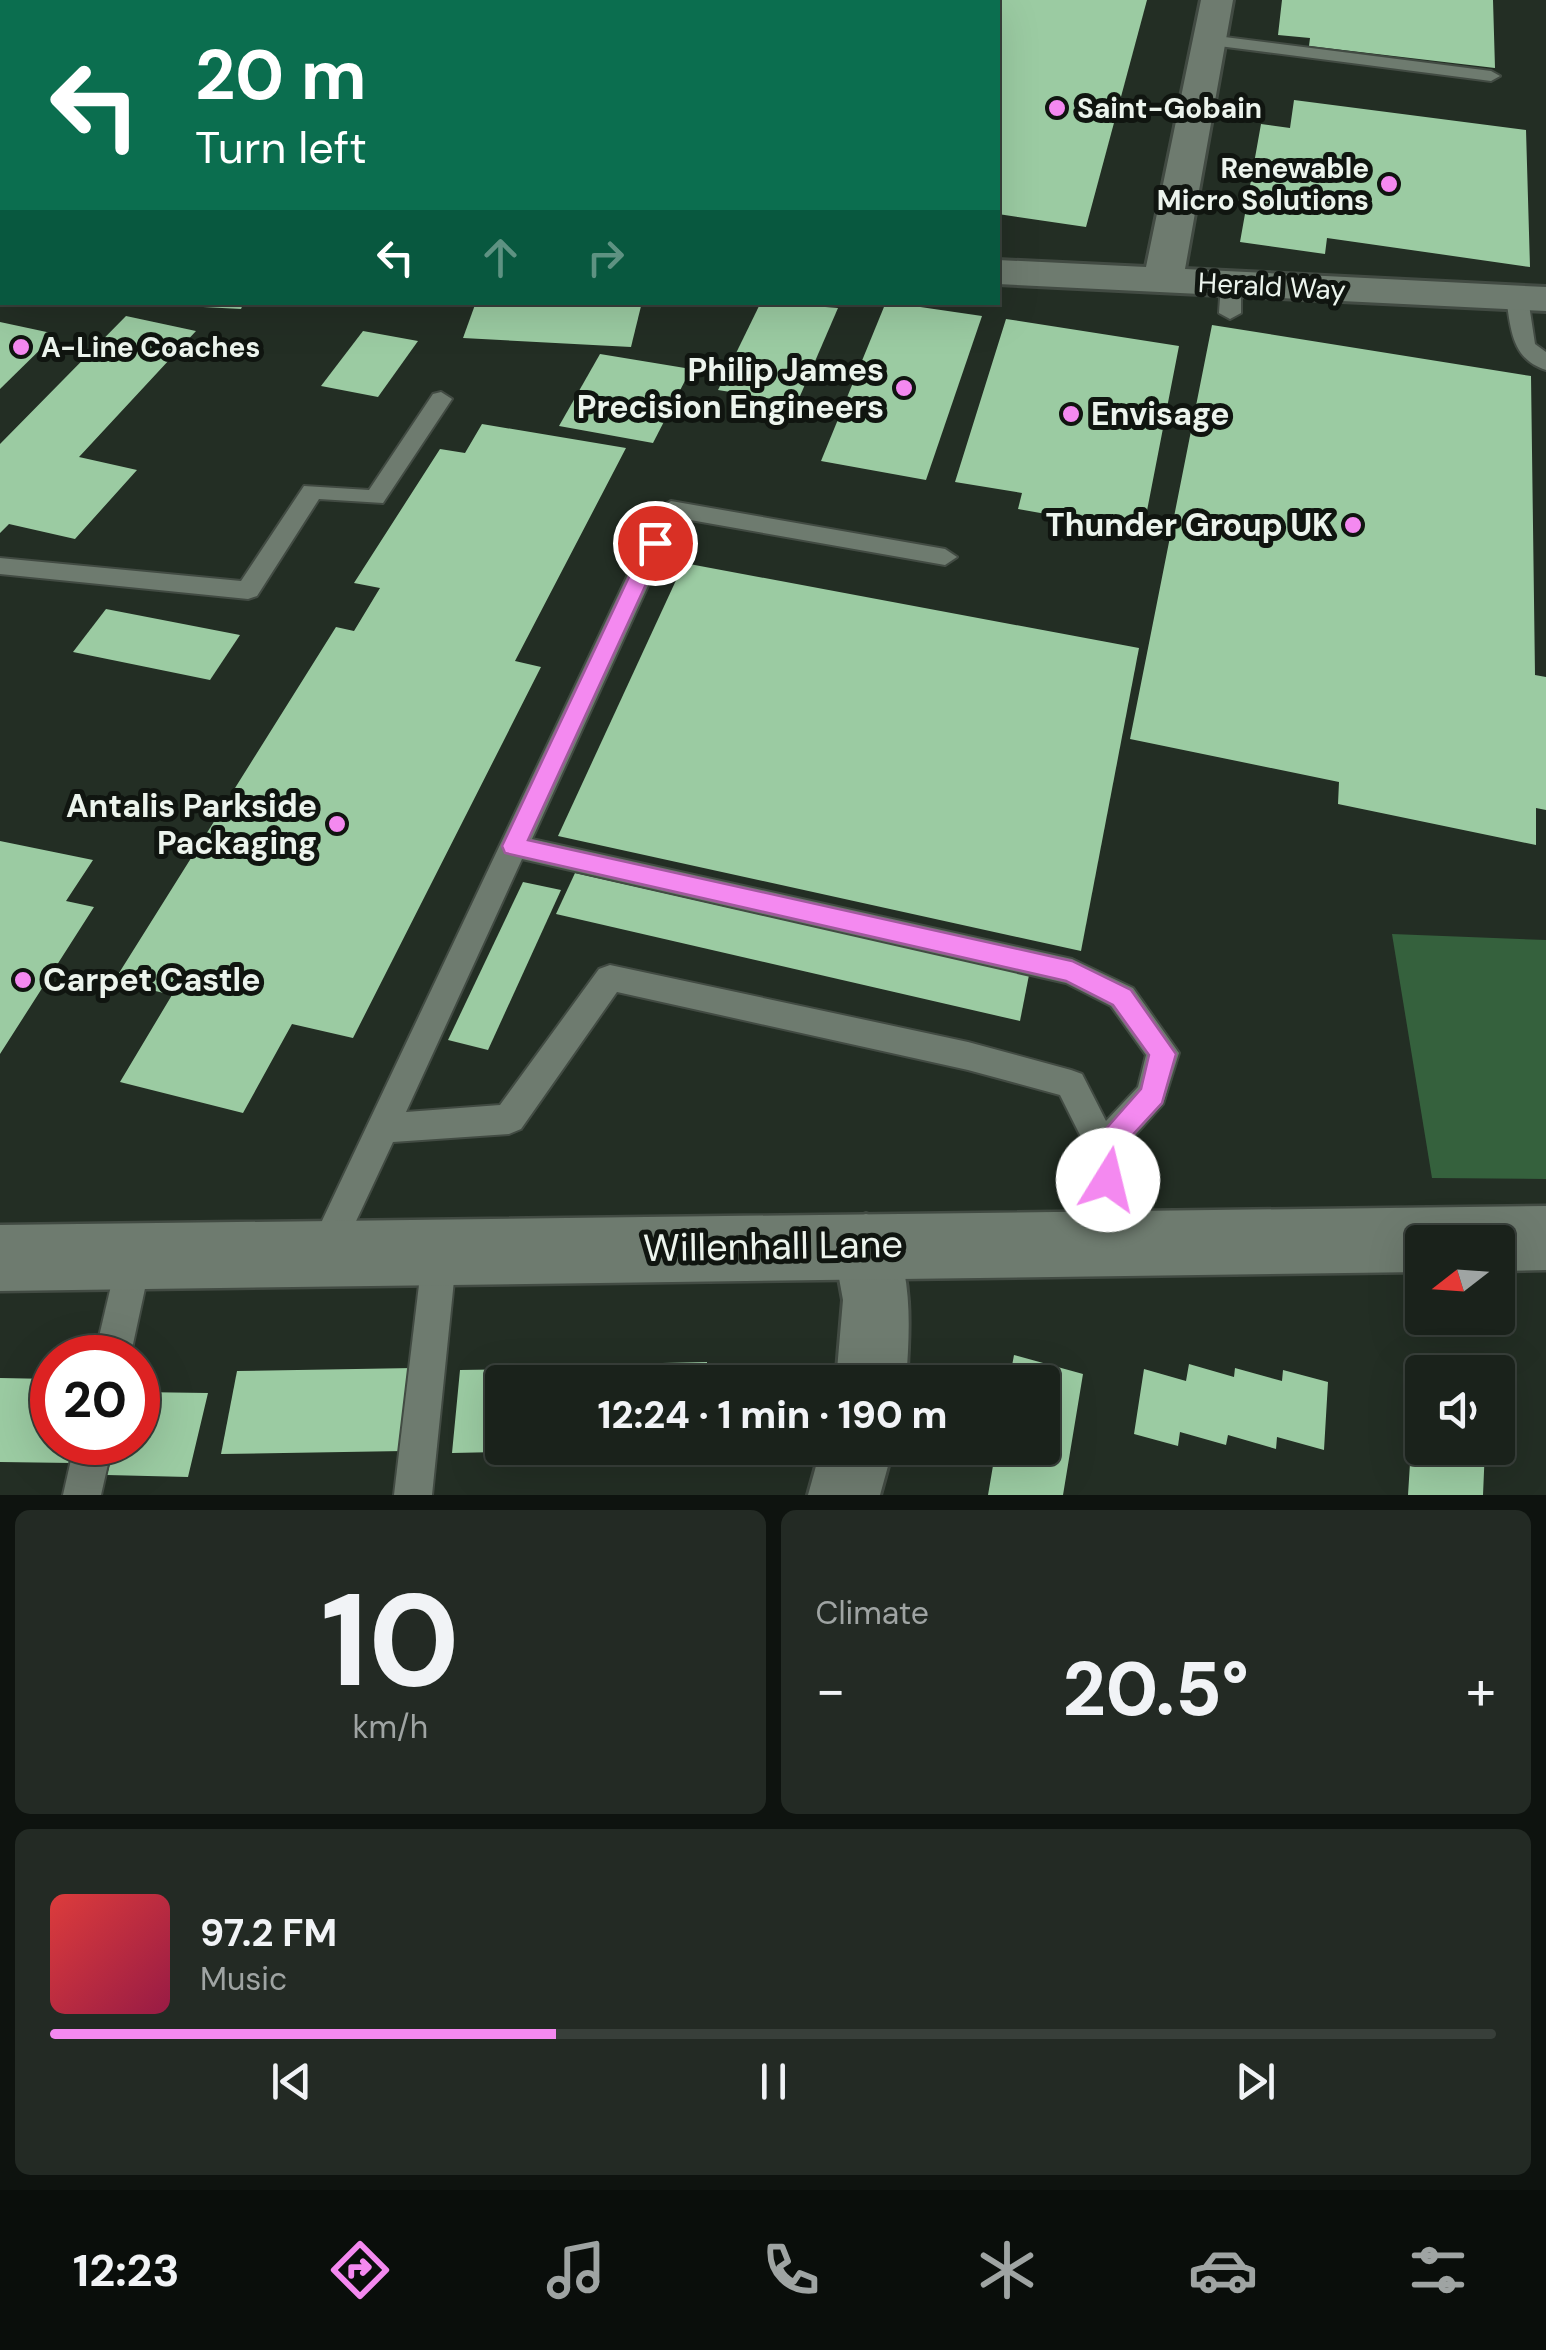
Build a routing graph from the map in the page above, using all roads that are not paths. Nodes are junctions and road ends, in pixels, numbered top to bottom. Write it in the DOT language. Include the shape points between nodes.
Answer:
graph roads {
  1 [pos="1217,0"];
  2 [pos="1210,40"];
  3 [pos="1491,76"];
  4 [pos="1000,272"];
  5 [pos="1163,280"];
  6 [pos="1532,299"];
  7 [pos="1546,363"];
  8 [pos="442,398"];
  9 [pos="944,557"];
  10 [pos="0,566"];
  11 [pos="514,846"];
  12 [pos="382,1128"];
  13 [pos="1103,1148"];
  14 [pos="1546,1238"];
  15 [pos="1118,1242"];
  16 [pos="866,1244"];
  17 [pos="440,1251"];
  18 [pos="324,1254"];
  19 [pos="135,1256"];
  20 [pos="0,1258"];
  21 [pos="117,1335"];
  22 [pos="873,1365"];
  23 [pos="89,1465"];
  24 [pos="852,1465"];
  25 [pos="82,1495"];
  26 [pos="414,1495"];
  27 [pos="844,1495"];
  1 -- 2 [label="street"];
  2 -- 3 [label="lane"];
  2 -- 5 [label="street"];
  4 -- 5 [label="street, Herald Way"];
  5 -- 6 [label="street, Herald Way" via="1231,298"];
  6 -- 7 [label="lane" via="1526,346"];
  8 -- 10 [label="lane" via="375,498 312,491 248,590"];
  9 -- 11 [label="lane" via="670,509"];
  11 -- 12 [label="lane"];
  11 -- 13 [label="lane" via="1072,972 1122,997 1163,1054 1152,1094"];
  12 -- 13 [label="lane" via="510,1119 610,978 1071,1084"];
  12 -- 18 [label="lane"];
  13 -- 15 [label="lane"];
  14 -- 15 [label="street, Willenhall Lane"];
  15 -- 16 [label="street, Willenhall Lane"];
  16 -- 17 [label="street, Willenhall Lane"];
  16 -- 22 [label="street" via="877,1300"];
  17 -- 18 [label="street, Willenhall Lane"];
  17 -- 26 [label="lane"];
  18 -- 19 [label="street, Willenhall Lane"];
  19 -- 20 [label="street, Willenhall Lane"];
  19 -- 21 [label="lane"];
  23 -- 25 [label="lane"];
  24 -- 27 [label="street"];
}
